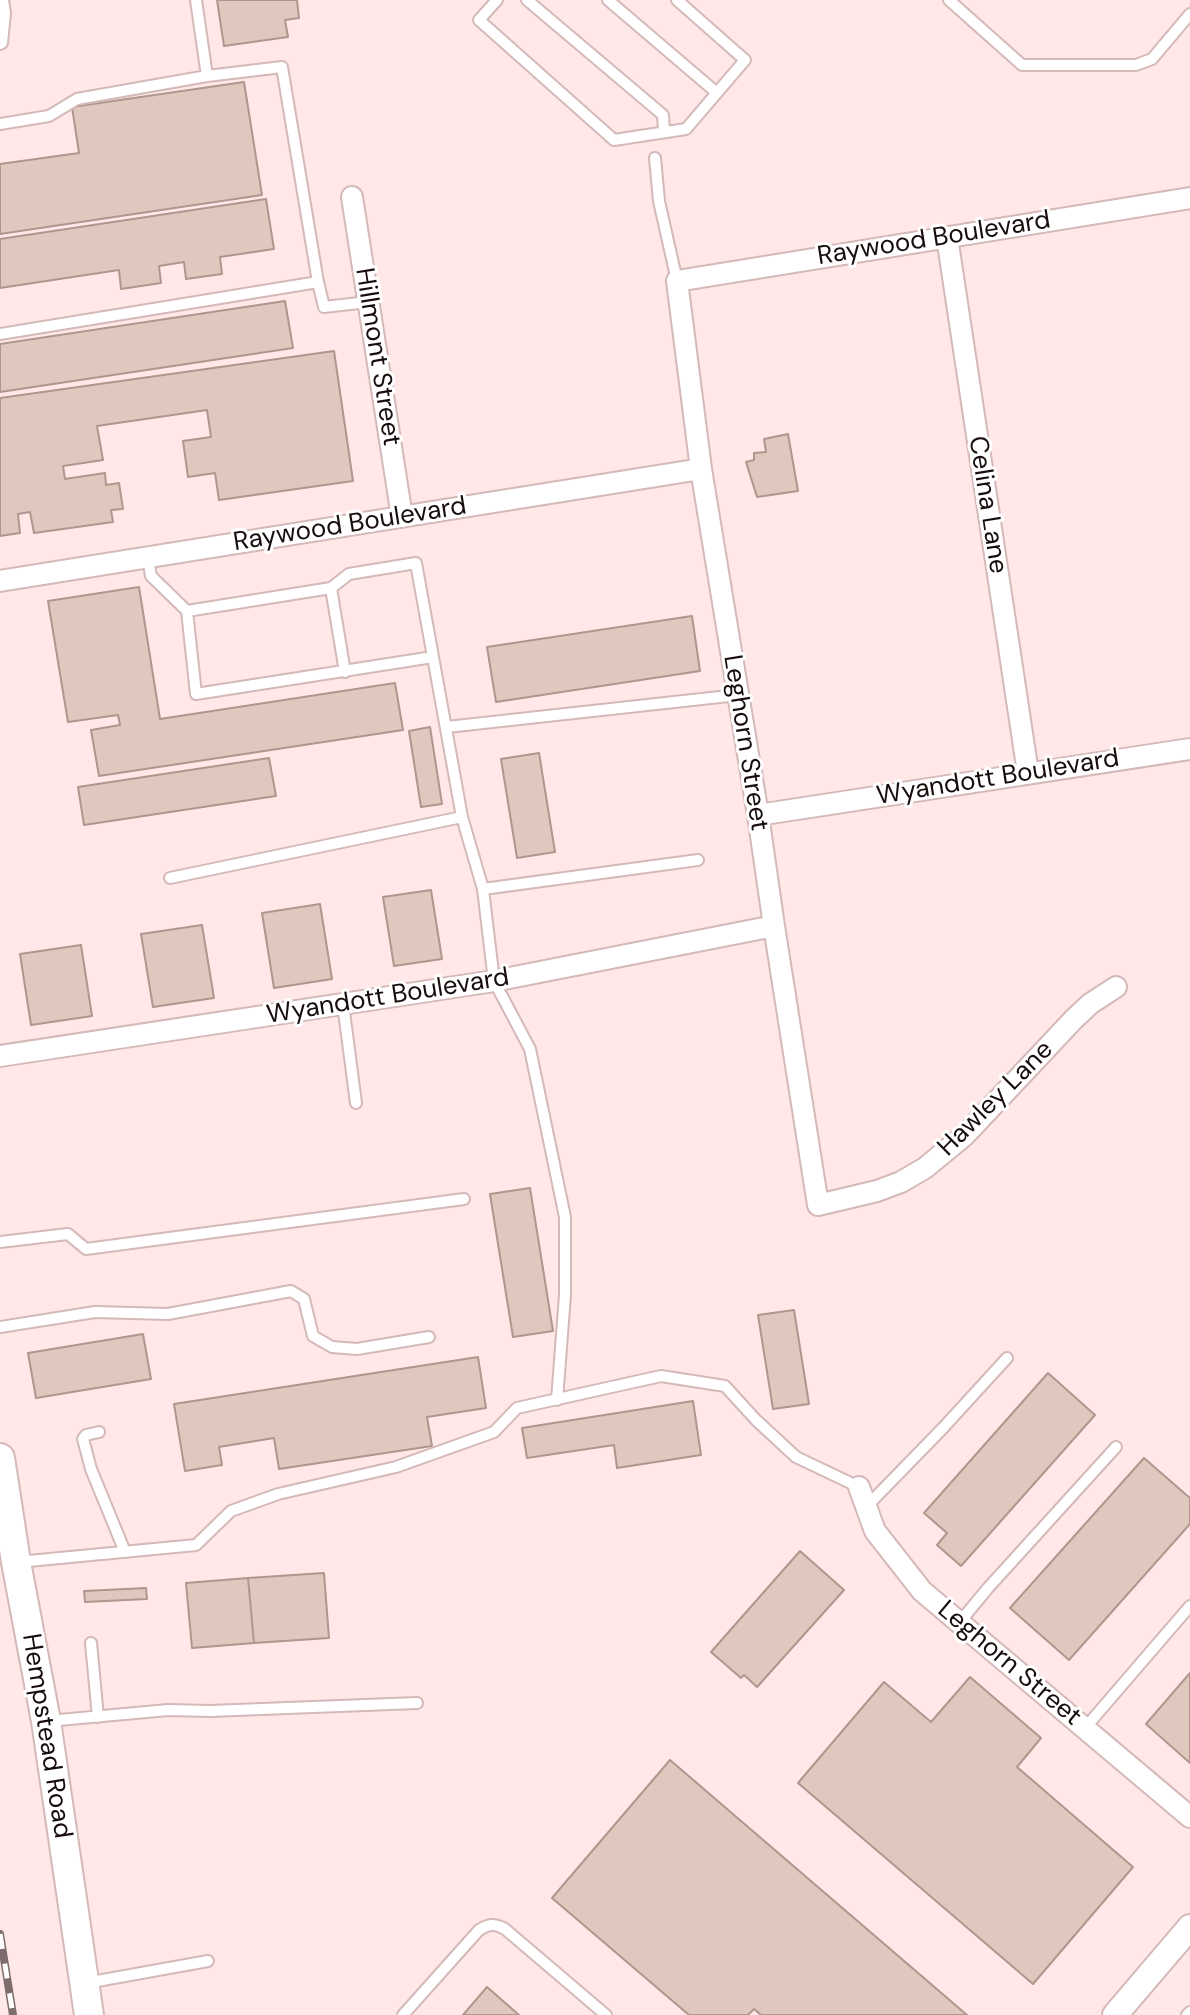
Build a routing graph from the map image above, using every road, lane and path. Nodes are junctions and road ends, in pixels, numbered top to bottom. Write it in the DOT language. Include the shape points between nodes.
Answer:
graph roads {
  1 [pos="3,0"];
  2 [pos="196,0"];
  3 [pos="497,0"];
  4 [pos="527,0"];
  5 [pos="608,0"];
  6 [pos="677,0"];
  7 [pos="949,0"];
  8 [pos="1190,14"];
  9 [pos="0,44"];
  10 [pos="207,76"];
  11 [pos="717,93"];
  12 [pos="0,124"];
  13 [pos="664,132"];
  14 [pos="655,158"];
  15 [pos="352,197"];
  16 [pos="1190,198"];
  17 [pos="947,237"];
  18 [pos="677,281"];
  19 [pos="318,282"];
  20 [pos="368,302"];
  21 [pos="0,334"];
  22 [pos="701,469"];
  23 [pos="402,517"];
  24 [pos="148,558"];
  25 [pos="0,581"];
  26 [pos="331,588"];
  27 [pos="187,611"];
  28 [pos="433,657"];
  29 [pos="345,672"];
  30 [pos="738,695"];
  31 [pos="447,727"];
  32 [pos="1190,749"];
  33 [pos="1028,773"];
  34 [pos="758,815"];
  35 [pos="462,817"];
  36 [pos="698,860"];
  37 [pos="170,878"];
  38 [pos="483,889"];
  39 [pos="774,926"];
  40 [pos="494,981"];
  41 [pos="1116,987"];
  42 [pos="343,1004"];
  43 [pos="0,1056"];
  44 [pos="356,1103"];
  45 [pos="464,1199"];
  46 [pos="818,1205"];
  47 [pos="0,1242"];
  48 [pos="0,1327"];
  49 [pos="429,1337"];
  50 [pos="1007,1358"];
  51 [pos="557,1400"];
  52 [pos="99,1432"];
  53 [pos="1116,1447"];
  54 [pos="0,1458"];
  55 [pos="863,1496"];
  56 [pos="125,1552"];
  57 [pos="16,1562"];
  58 [pos="1190,1606"];
  59 [pos="959,1623"];
  60 [pos="91,1643"];
  61 [pos="417,1703"];
  62 [pos="98,1717"];
  63 [pos="46,1721"];
  64 [pos="1085,1728"];
  65 [pos="1190,1817"];
  66 [pos="1190,1927"];
  67 [pos="208,1961"];
  68 [pos="84,1983"];
  69 [pos="89,2015"];
  70 [pos="403,2015"];
  71 [pos="606,2015"];
  72 [pos="1115,2015"];
  1 -- 9 [label="lane"];
  2 -- 10 [label="lane"];
  3 -- 13 [label="lane" via="479,20 614,140"];
  4 -- 13 [label="lane" via="663,115"];
  5 -- 11 [label="lane"];
  6 -- 11 [label="lane" via="745,60"];
  7 -- 8 [label="lane" via="1022,65 1136,65 1152,59"];
  10 -- 12 [label="lane" via="77,99 49,116"];
  10 -- 19 [label="lane" via="282,67"];
  11 -- 13 [label="lane" via="686,129"];
  14 -- 18 [label="lane"];
  15 -- 20 [label="street, Hillmont Street"];
  16 -- 17 [label="street, Raywood Boulevard"];
  17 -- 18 [label="street, Raywood Boulevard"];
  17 -- 33 [label="street, Celina Lane"];
  18 -- 22 [label="street, Leghorn Street"];
  19 -- 20 [label="lane" via="324,307"];
  19 -- 21 [label="lane"];
  20 -- 23 [label="street, Hillmont Street"];
  22 -- 23 [label="street, Raywood Boulevard"];
  22 -- 30 [label="street, Leghorn Street"];
  23 -- 24 [label="street, Raywood Boulevard"];
  24 -- 25 [label="street, Raywood Boulevard"];
  24 -- 27 [label="lane" via="151,576"];
  26 -- 27 [label="lane"];
  26 -- 28 [label="lane" via="349,574 416,563"];
  26 -- 29 [label="lane"];
  27 -- 29 [label="lane" via="196,694"];
  28 -- 29 [label="lane"];
  28 -- 31 [label="lane"];
  30 -- 31 [label="lane"];
  30 -- 34 [label="street, Leghorn Street"];
  31 -- 35 [label="lane"];
  32 -- 33 [label="street, Wyandott Boulevard"];
  33 -- 34 [label="street, Wyandott Boulevard"];
  34 -- 39 [label="street, Leghorn Street"];
  35 -- 37 [label="lane"];
  35 -- 38 [label="lane"];
  36 -- 38 [label="lane"];
  38 -- 40 [label="lane"];
  39 -- 40 [label="street, Wyandott Boulevard"];
  39 -- 46 [label="street, Leghorn Street"];
  40 -- 42 [label="street, Wyandott Boulevard"];
  40 -- 51 [label="lane" via="530,1049 565,1217"];
  41 -- 46 [label="street, Hawley Lane" via="1074,1019 965,1135 925,1168 877,1191"];
  42 -- 43 [label="street, Wyandott Boulevard"];
  42 -- 44 [label="lane"];
  45 -- 47 [label="lane" via="86,1249 68,1234"];
  48 -- 49 [label="lane" via="95,1312 168,1314 291,1291 304,1299 313,1336 332,1347 357,1349"];
  50 -- 55 [label="lane" via="943,1428"];
  51 -- 55 [label="lane" via="661,1376 725,1386 796,1457"];
  51 -- 56 [label="lane" via="517,1408 494,1432 396,1467 278,1494 231,1511 196,1545"];
  52 -- 56 [label="lane" via="83,1439"];
  53 -- 59 [label="lane"];
  54 -- 57 [label="main road, Hempstead Road"];
  55 -- 59 [label="street, Leghorn Street" via="875,1531 922,1591"];
  56 -- 57 [label="lane"];
  57 -- 63 [label="main road, Hempstead Road"];
  58 -- 64 [label="lane"];
  59 -- 64 [label="street, Leghorn Street"];
  60 -- 62 [label="lane"];
  61 -- 62 [label="lane"];
  62 -- 63 [label="lane"];
  63 -- 68 [label="main road, Hempstead Road"];
  64 -- 65 [label="street, Leghorn Street"];
  66 -- 72 [label="street"];
  67 -- 68 [label="lane"];
  68 -- 69 [label="main road, Hempstead Road"];
  70 -- 71 [label="lane" via="489,1924 505,1929"];
}
